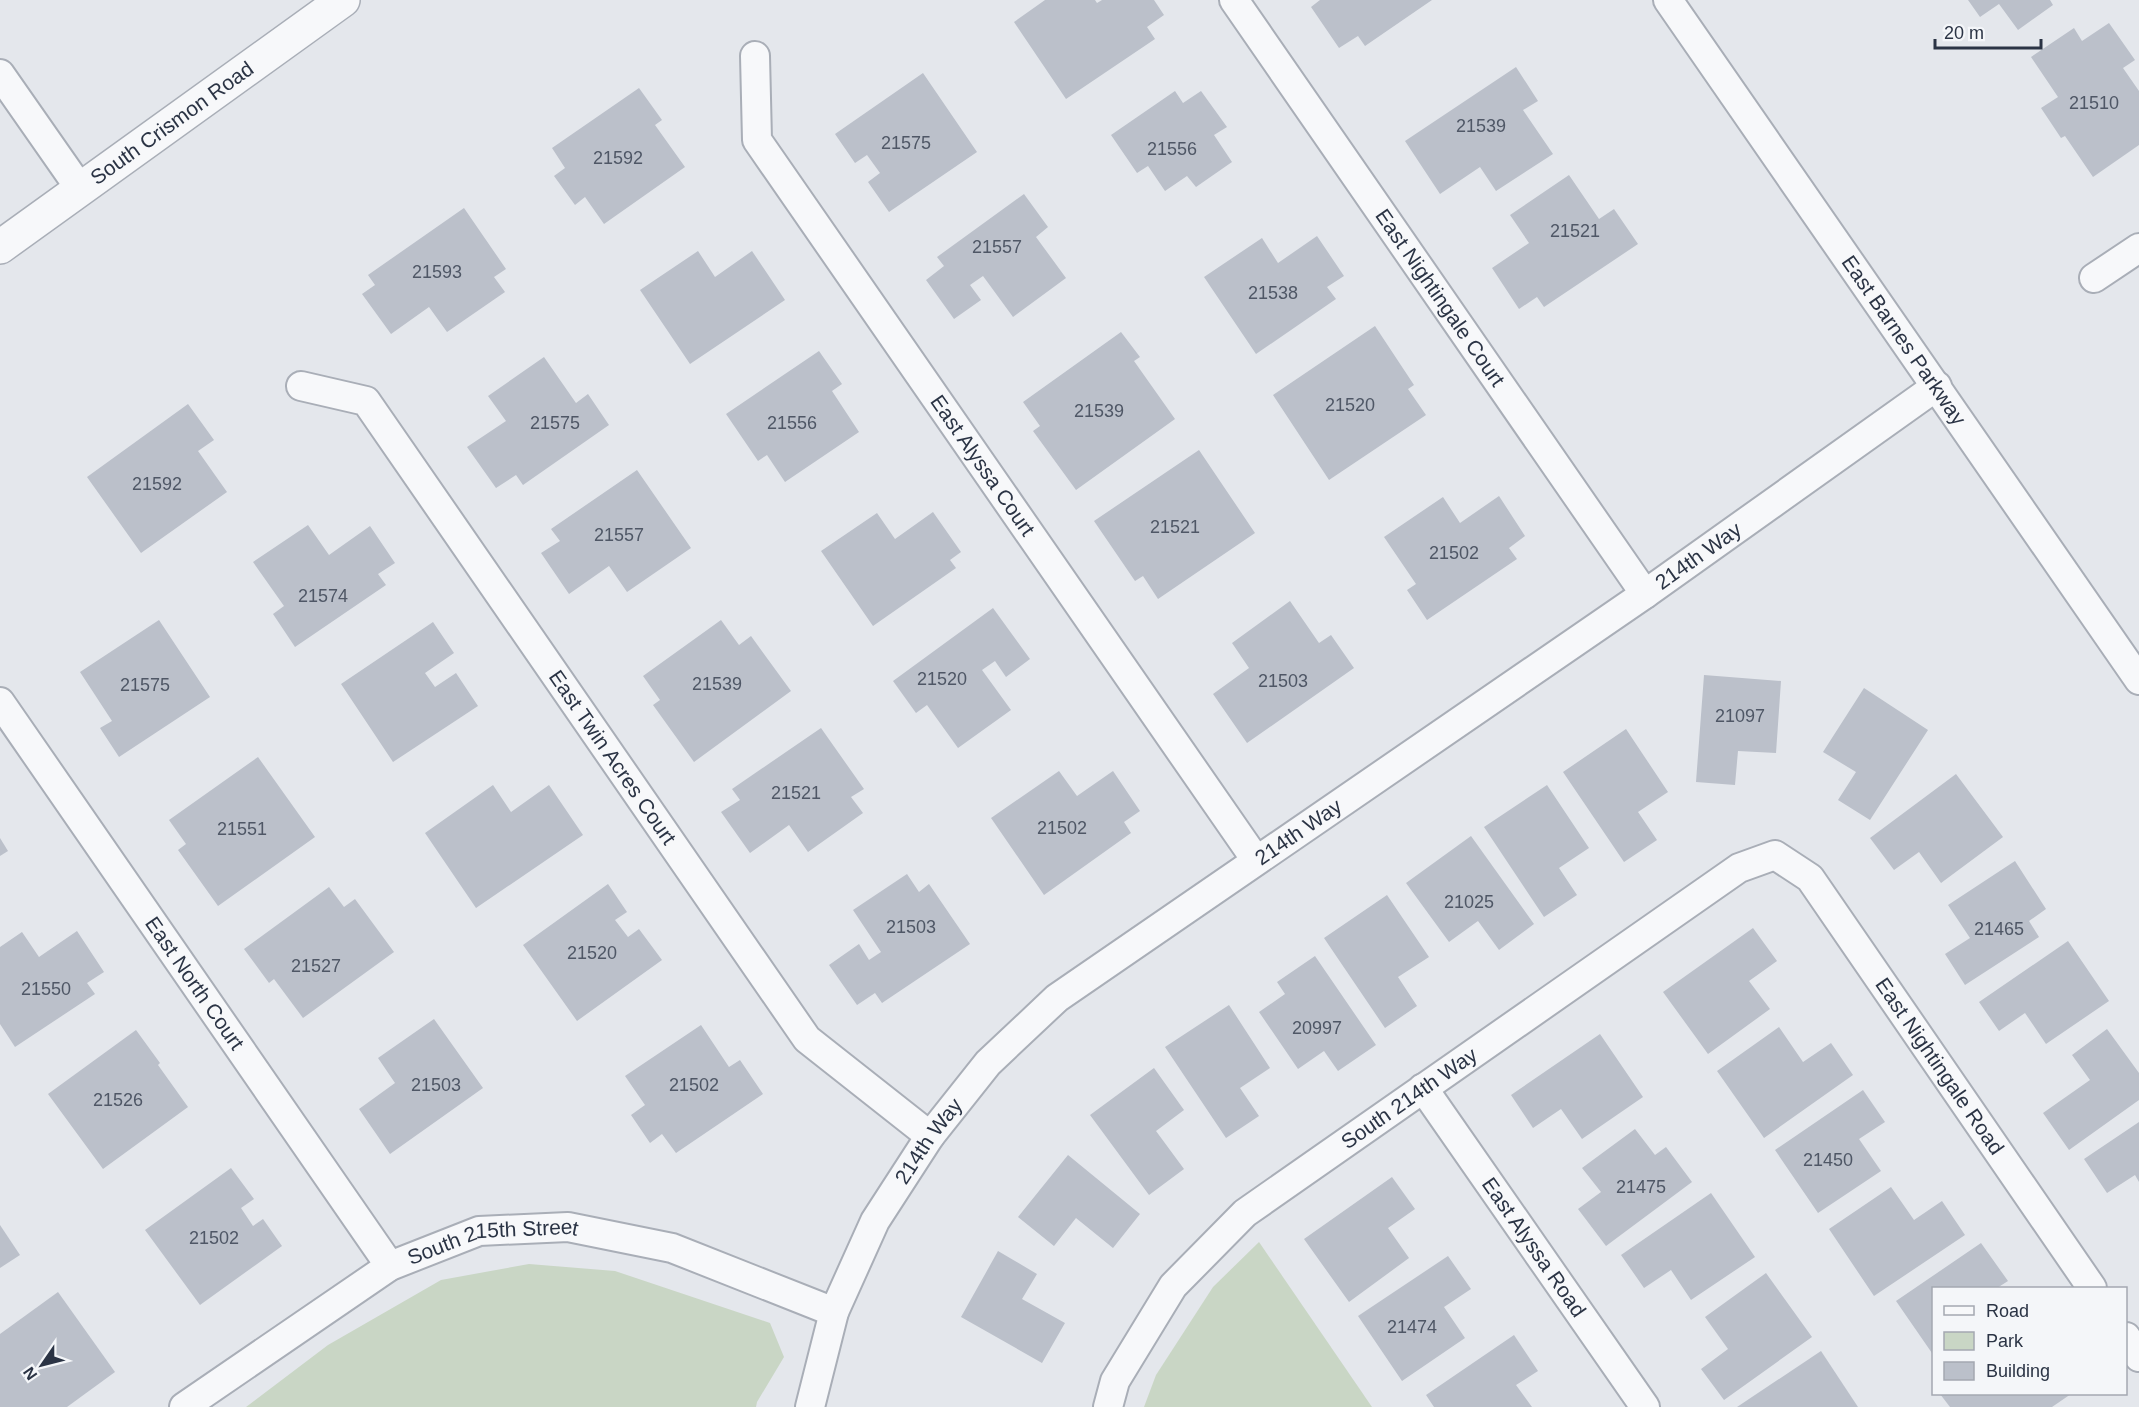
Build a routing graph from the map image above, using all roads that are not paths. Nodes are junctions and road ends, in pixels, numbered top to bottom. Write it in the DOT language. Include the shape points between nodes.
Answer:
graph roads {
  1 [pos="343,0"];
  2 [pos="1234,0"];
  3 [pos="1668,0"];
  4 [pos="755,56"];
  5 [pos="0,74"];
  6 [pos="81,190"];
  7 [pos="0,247"];
  8 [pos="2139,248"];
  9 [pos="2094,278"];
  10 [pos="301,386"];
  11 [pos="1937,386"];
  12 [pos="1645,594"];
  13 [pos="2139,680"];
  14 [pos="0,702"];
  15 [pos="1775,855"];
  16 [pos="1256,860"];
  17 [pos="1423,1088"];
  18 [pos="930,1136"];
  19 [pos="390,1266"];
  20 [pos="2091,1287"];
  21 [pos="834,1312"];
  22 [pos="2127,1339"];
  23 [pos="2139,1357"];
  24 [pos="184,1407"];
  25 [pos="810,1407"];
  26 [pos="1108,1407"];
  27 [pos="1645,1407"];
  1 -- 6 [label="street, South Crismon Road"];
  2 -- 12 [label="street, East Nightingale Court"];
  3 -- 11 [label="street, East Barnes Parkway"];
  4 -- 16 [label="street, East Alyssa Court" via="758,140"];
  5 -- 6 [label="street"];
  6 -- 7 [label="street, South Crismon Road"];
  8 -- 9 [label="street"];
  10 -- 18 [label="street, East Twin Acres Court" via="366,401 807,1039"];
  11 -- 12 [label="street, 214th Way"];
  11 -- 13 [label="street, East Barnes Parkway"];
  12 -- 16 [label="street, 214th Way"];
  14 -- 19 [label="street, East North Court"];
  15 -- 17 [label="street, South 214th Way" via="1739,868"];
  15 -- 20 [label="street, East Nightingale Road" via="1810,878"];
  16 -- 18 [label="street, 214th Way" via="1057,998 988,1063"];
  17 -- 26 [label="street, South 214th Way" via="1245,1213 1173,1286 1115,1381"];
  17 -- 27 [label="street, East Alyssa Road"];
  18 -- 21 [label="street, 214th Way" via="875,1221"];
  19 -- 21 [label="street, South 215th Street" via="479,1231 568,1227 672,1248"];
  19 -- 24 [label="street, South 215th Street"];
  21 -- 25 [label="street, 214th Way"];
  22 -- 23 [label="street"];
}
